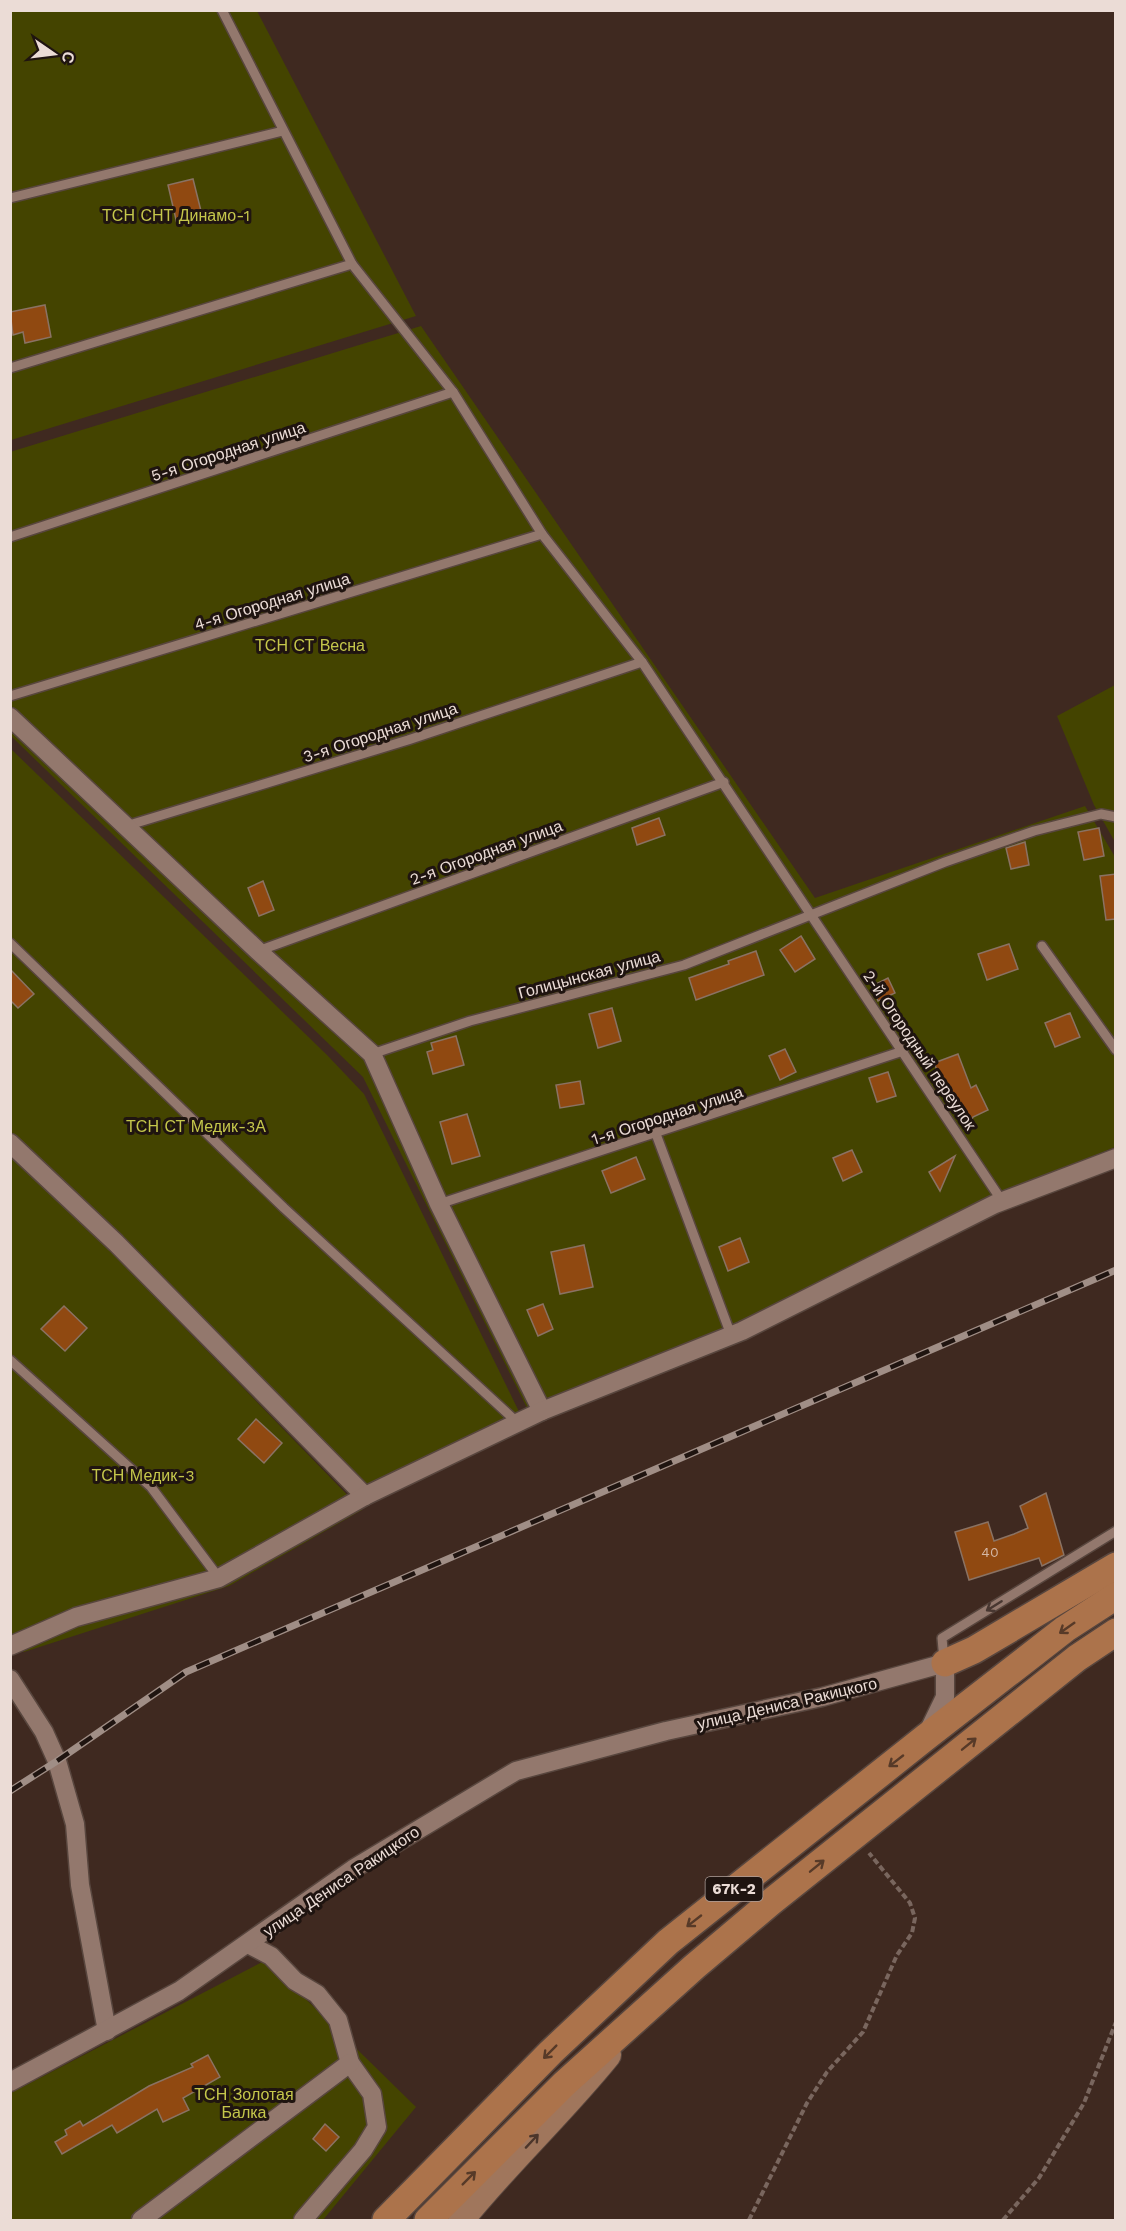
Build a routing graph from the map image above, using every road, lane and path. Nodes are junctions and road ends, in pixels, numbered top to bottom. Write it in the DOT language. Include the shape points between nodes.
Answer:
graph roads {
  1 [pos="222,10"];
  2 [pos="283,131"];
  3 [pos="10,198"];
  4 [pos="352,264"];
  5 [pos="10,368"];
  6 [pos="453,392"];
  7 [pos="542,534"];
  8 [pos="10,537"];
  9 [pos="642,662"];
  10 [pos="10,696"];
  11 [pos="10,717"];
  12 [pos="724,782"];
  13 [pos="1116,818"];
  14 [pos="126,826"];
  15 [pos="812,916"];
  16 [pos="10,943"];
  17 [pos="1042,946"];
  18 [pos="258,951"];
  19 [pos="1116,1050"];
  20 [pos="903,1051"];
  21 [pos="372,1054"];
  22 [pos="656,1134"];
  23 [pos="10,1143"];
  24 [pos="1116,1158"];
  25 [pos="1002,1201"];
  26 [pos="439,1204"];
  27 [pos="731,1335"];
  28 [pos="10,1360"];
  29 [pos="542,1411"];
  30 [pos="519,1423"];
  31 [pos="365,1496"];
  32 [pos="1116,1531"];
  33 [pos="1116,1566"];
  34 [pos="219,1578"];
  35 [pos="1116,1596"];
  36 [pos="1116,1632"];
  37 [pos="10,1646"];
  38 [pos="945,1663"];
  39 [pos="10,1679"];
  40 [pos="926,1737"];
  41 [pos="854,1836"];
  42 [pos="248,1944"];
  43 [pos="643,2013"];
  44 [pos="1116,2022"];
  45 [pos="107,2031"];
  46 [pos="350,2062"];
  47 [pos="10,2082"];
  48 [pos="473,2210"];
  49 [pos="141,2220"];
  50 [pos="303,2220"];
  51 [pos="386,2220"];
  52 [pos="428,2220"];
  53 [pos="461,2220"];
  54 [pos="749,2220"];
  55 [pos="1002,2220"];
  1 -- 2 [label="lane, 2-й Огородный переулок"];
  2 -- 3 [label="lane"];
  2 -- 4 [label="lane, 2-й Огородный переулок"];
  4 -- 5 [label="lane"];
  4 -- 6 [label="lane, 2-й Огородный переулок"];
  6 -- 7 [label="lane, 2-й Огородный переулок"];
  6 -- 8 [label="lane, 5-я Огородная улица"];
  7 -- 9 [label="lane, 2-й Огородный переулок"];
  7 -- 10 [label="lane, 4-я Огородная улица"];
  9 -- 12 [label="lane, 2-й Огородный переулок"];
  9 -- 14 [label="lane, 3-я Огородная улица" via="408,740"];
  11 -- 14 [label="street"];
  12 -- 15 [label="lane, 2-й Огородный переулок"];
  12 -- 18 [label="lane, 2-я Огородная улица"];
  13 -- 15 [label="lane, Голицынская улица" via="1101,814 1034,831"];
  14 -- 18 [label="street"];
  15 -- 20 [label="lane, 2-й Огородный переулок"];
  15 -- 21 [label="lane, Голицынская улица" via="684,965 470,1021"];
  16 -- 30 [label="lane" via="284,1208"];
  17 -- 19 [label="lane"];
  18 -- 21 [label="street"];
  20 -- 22 [label="lane, 1-я Огородная улица"];
  20 -- 25 [label="lane, 2-й Огородный переулок"];
  21 -- 26 [label="street"];
  22 -- 26 [label="lane, 1-я Огородная улица"];
  22 -- 27 [label="lane"];
  23 -- 31 [label="street" via="116,1244"];
  24 -- 25 [label="street"];
  25 -- 27 [label="street"];
  26 -- 29 [label="street"];
  27 -- 29 [label="street"];
  28 -- 34 [label="lane" via="151,1487"];
  29 -- 30 [label="street"];
  30 -- 31 [label="street"];
  31 -- 34 [label="street"];
  32 -- 38 [label="lane, one-way" via="942,1638"];
  33 -- 38 [label="main road" via="974,1650"];
  34 -- 37 [label="street" via="76,1617"];
  35 -- 40 [label="main road, 67К-2, one-way" via="1065,1629"];
  41 -- 36 [label="main road, 67К-2, one-way" via="1077,1658"];
  38 -- 40 [label="street" via="945,1697"];
  38 -- 42 [label="street, улица Дениса Ракицкого" via="516,1771 353,1869"];
  39 -- 45 [label="street" via="44,1732 57,1761 75,1824 80,1885"];
  40 -- 51 [label="main road, 67К-2, one-way" via="668,1942 551,2052"];
  43 -- 41 [label="main road, 67К-2, one-way" via="711,1952"];
  41 -- 54 [label="path" via="910,1903 915,1918 912,1933 897,1955 863,2032 827,2072 807,2103"];
  42 -- 45 [label="street, улица Дениса Ракицкого" via="179,1991"];
  42 -- 46 [label="street" via="271,1956 295,1981 317,1994 338,2020"];
  48 -- 43 [label="main road, one-way"];
  52 -- 43 [label="main road, 67К-2, one-way" via="564,2084"];
  44 -- 55 [label="path" via="1084,2103 1039,2178"];
  45 -- 47 [label="street, улица Дениса Ракицкого"];
  46 -- 49 [label="street"];
  46 -- 50 [label="street" via="372,2094 377,2127 363,2150"];
  48 -- 53 [label="main road"];
}
